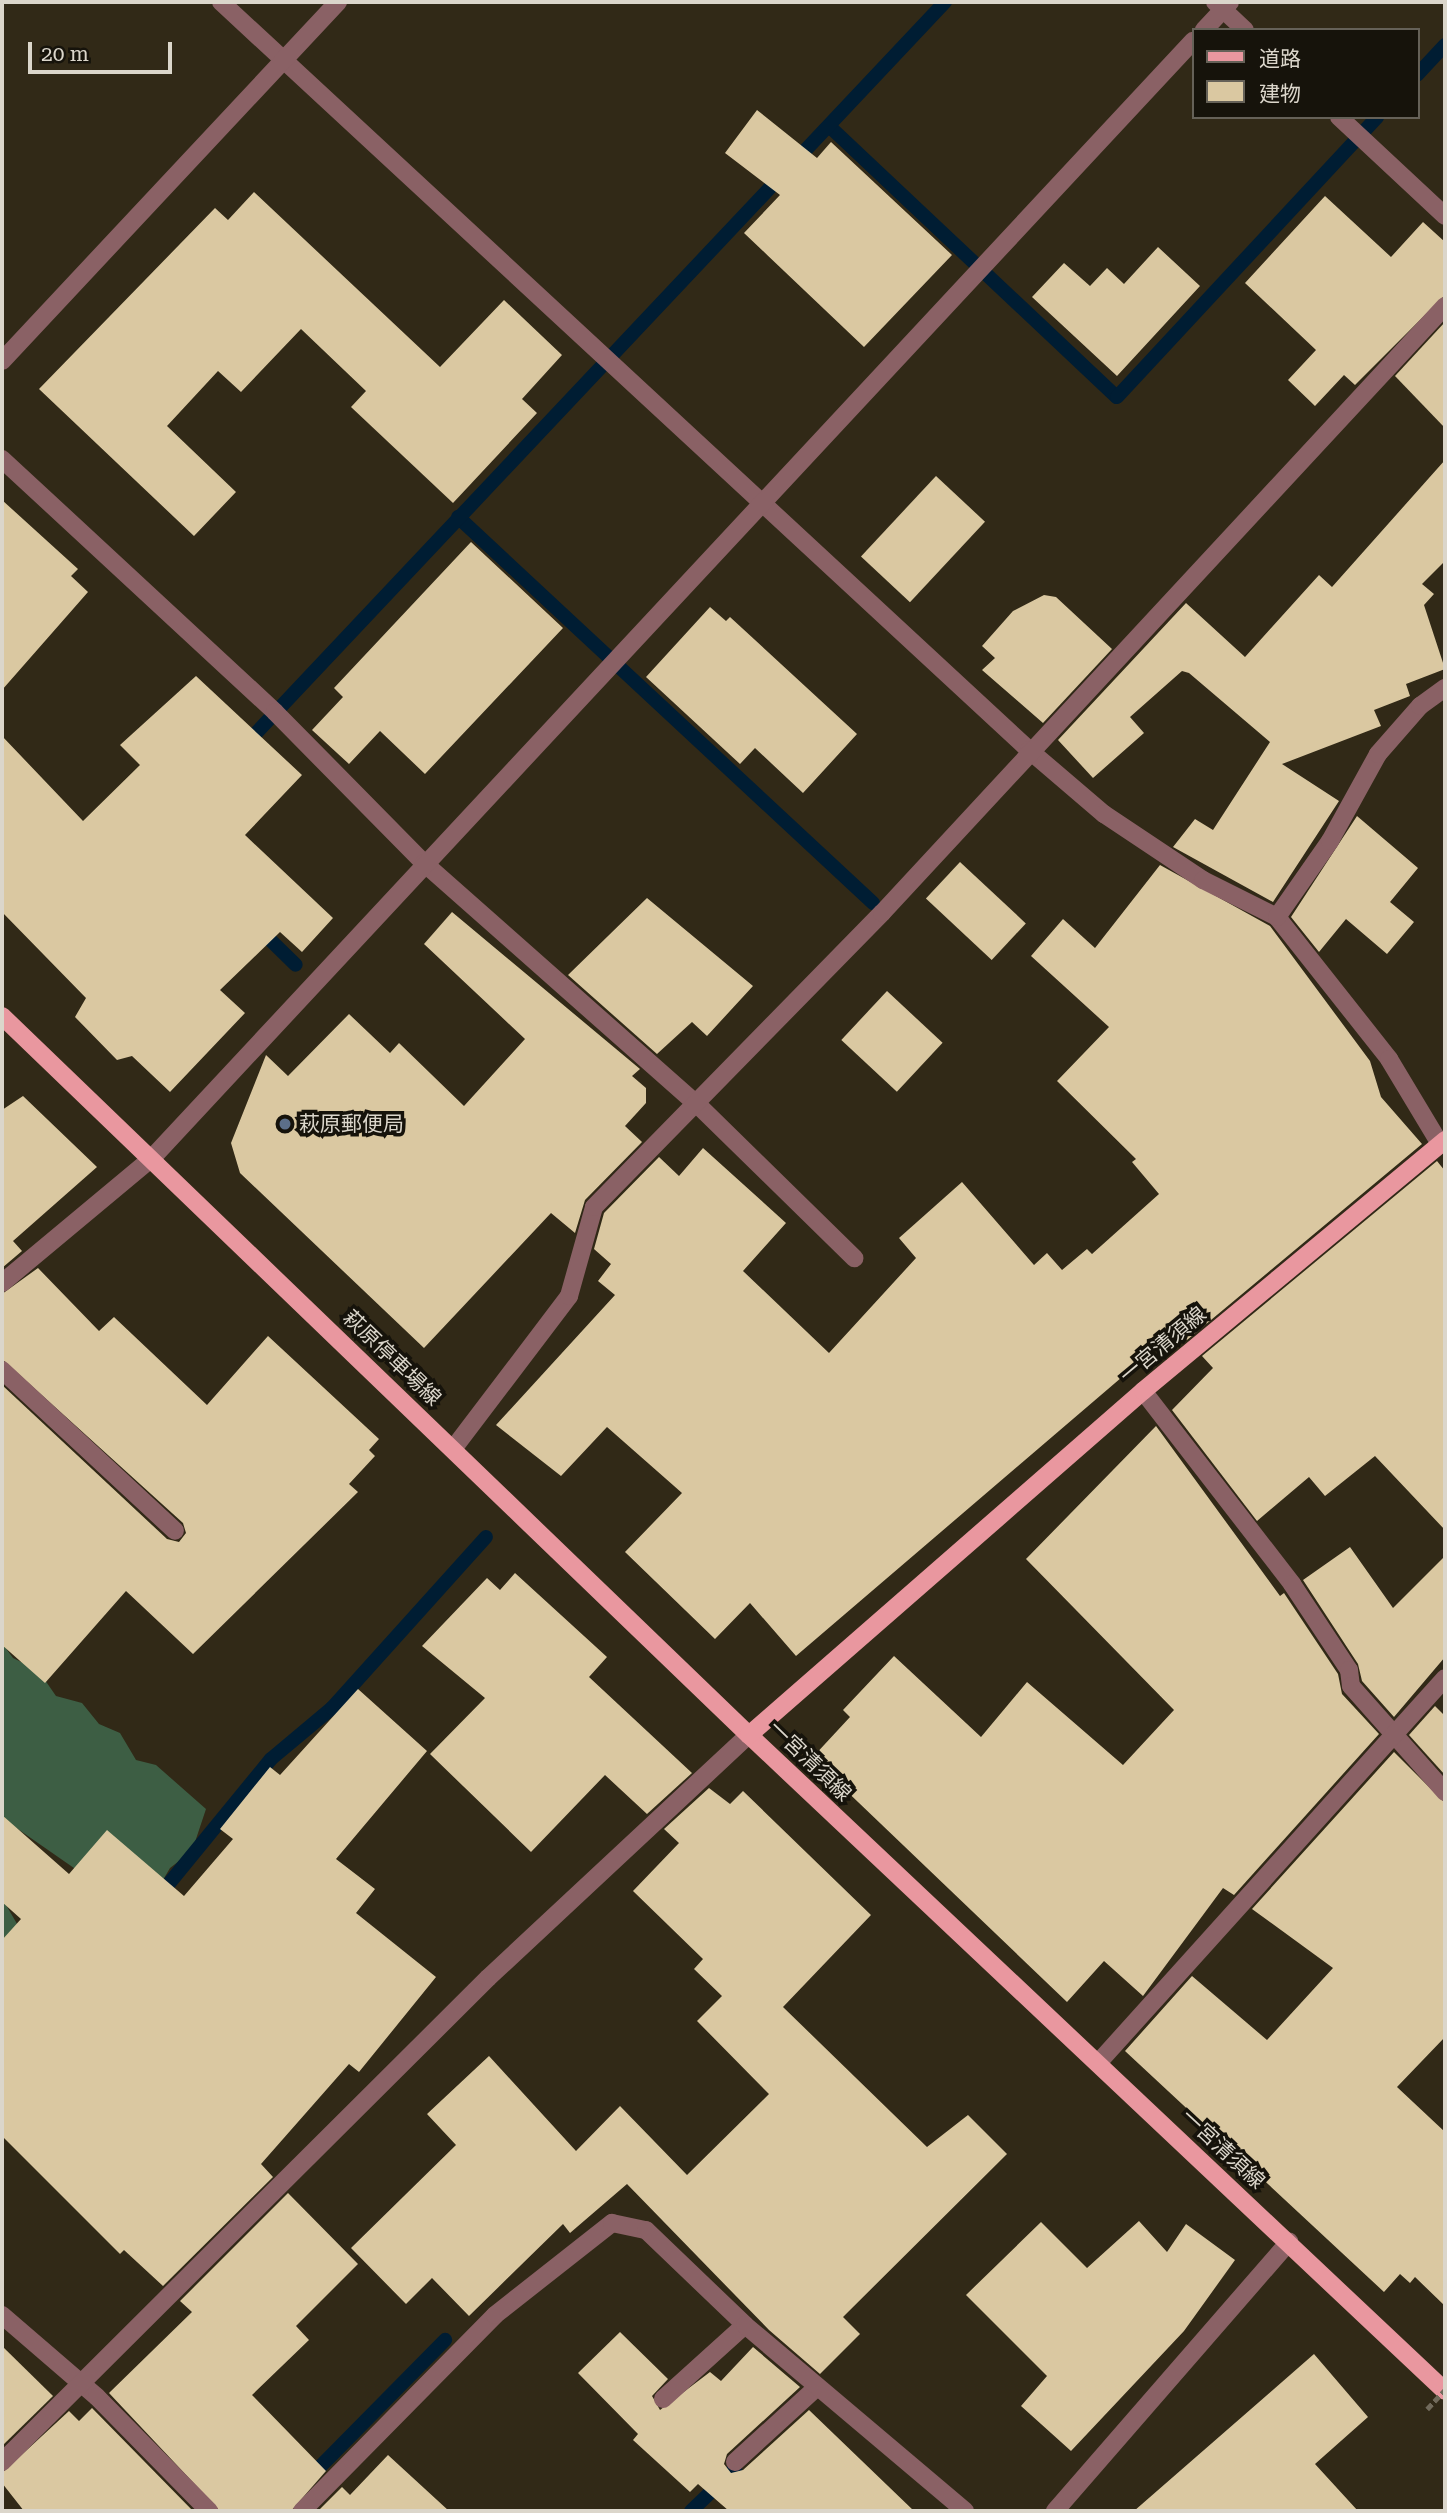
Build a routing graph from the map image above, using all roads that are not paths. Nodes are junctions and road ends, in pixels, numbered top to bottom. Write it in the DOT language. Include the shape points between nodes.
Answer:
graph roads {
  1 [pos="221,2"];
  2 [pos="338,2"];
  3 [pos="1223,4"];
  4 [pos="1205,28"];
  5 [pos="1243,28"];
  6 [pos="1192,42"];
  7 [pos="282,61"];
  8 [pos="1342,120"];
  9 [pos="1445,216"];
  10 [pos="1445,306"];
  11 [pos="2,361"];
  12 [pos="2,458"];
  13 [pos="762,503"];
  14 [pos="1445,688"];
  15 [pos="1029,750"];
  16 [pos="424,863"];
  17 [pos="1277,917"];
  18 [pos="2,1016"];
  19 [pos="698,1105"];
  20 [pos="1443,1142"];
  21 [pos="152,1158"];
  22 [pos="854,1258"];
  23 [pos="2,1283"];
  24 [pos="2,1370"];
  25 [pos="1143,1391"];
  26 [pos="453,1449"];
  27 [pos="176,1531"];
  28 [pos="1445,1678"];
  29 [pos="749,1735"];
  30 [pos="1392,1735"];
  31 [pos="1445,1792"];
  32 [pos="1098,2063"];
  33 [pos="1289,2242"];
  34 [pos="2,2315"];
  35 [pos="744,2325"];
  36 [pos="79,2384"];
  37 [pos="816,2388"];
  38 [pos="1445,2390"];
  39 [pos="663,2399"];
  40 [pos="2,2462"];
  41 [pos="736,2462"];
  42 [pos="209,2511"];
  43 [pos="302,2511"];
  44 [pos="965,2511"];
  45 [pos="1055,2511"];
  1 -- 7 [label="street"];
  2 -- 7 [label="street"];
  3 -- 4 [label="street"];
  3 -- 5 [label="street"];
  6 -- 13 [label="street"];
  7 -- 11 [label="street"];
  7 -- 13 [label="street"];
  8 -- 9 [label="street"];
  10 -- 15 [label="street"];
  12 -- 16 [label="street" via="275,712"];
  13 -- 15 [label="street"];
  13 -- 16 [label="street"];
  14 -- 17 [label="street" via="1420,706 1378,754 1330,841"];
  15 -- 17 [label="street" via="1115,821 1203,880"];
  15 -- 19 [label="street"];
  16 -- 19 [label="street"];
  16 -- 21 [label="street"];
  17 -- 20 [label="street" via="1389,1059"];
  18 -- 21 [label="main road, 萩原停車場線"];
  19 -- 22 [label="street"];
  19 -- 26 [label="street" via="594,1207 569,1296"];
  20 -- 25 [label="main road, 一宮清須線"];
  21 -- 23 [label="street"];
  21 -- 26 [label="main road, 萩原停車場線"];
  24 -- 27 [label="street"];
  25 -- 29 [label="main road, 一宮清須線"];
  25 -- 30 [label="street" via="1292,1584 1349,1670 1351,1686"];
  26 -- 29 [label="main road, 萩原停車場線"];
  28 -- 30 [label="street"];
  29 -- 32 [label="main road, 一宮清須線"];
  29 -- 36 [label="street" via="488,1978"];
  30 -- 31 [label="street"];
  30 -- 32 [label="street"];
  32 -- 33 [label="main road, 一宮清須線"];
  33 -- 38 [label="main road, 一宮清須線"];
  33 -- 45 [label="street"];
  34 -- 36 [label="street"];
  35 -- 37 [label="street"];
  35 -- 39 [label="street"];
  35 -- 43 [label="street" via="646,2230 612,2223 495,2315"];
  36 -- 40 [label="street"];
  36 -- 42 [label="street"];
  37 -- 41 [label="street"];
  37 -- 44 [label="street"];
}
